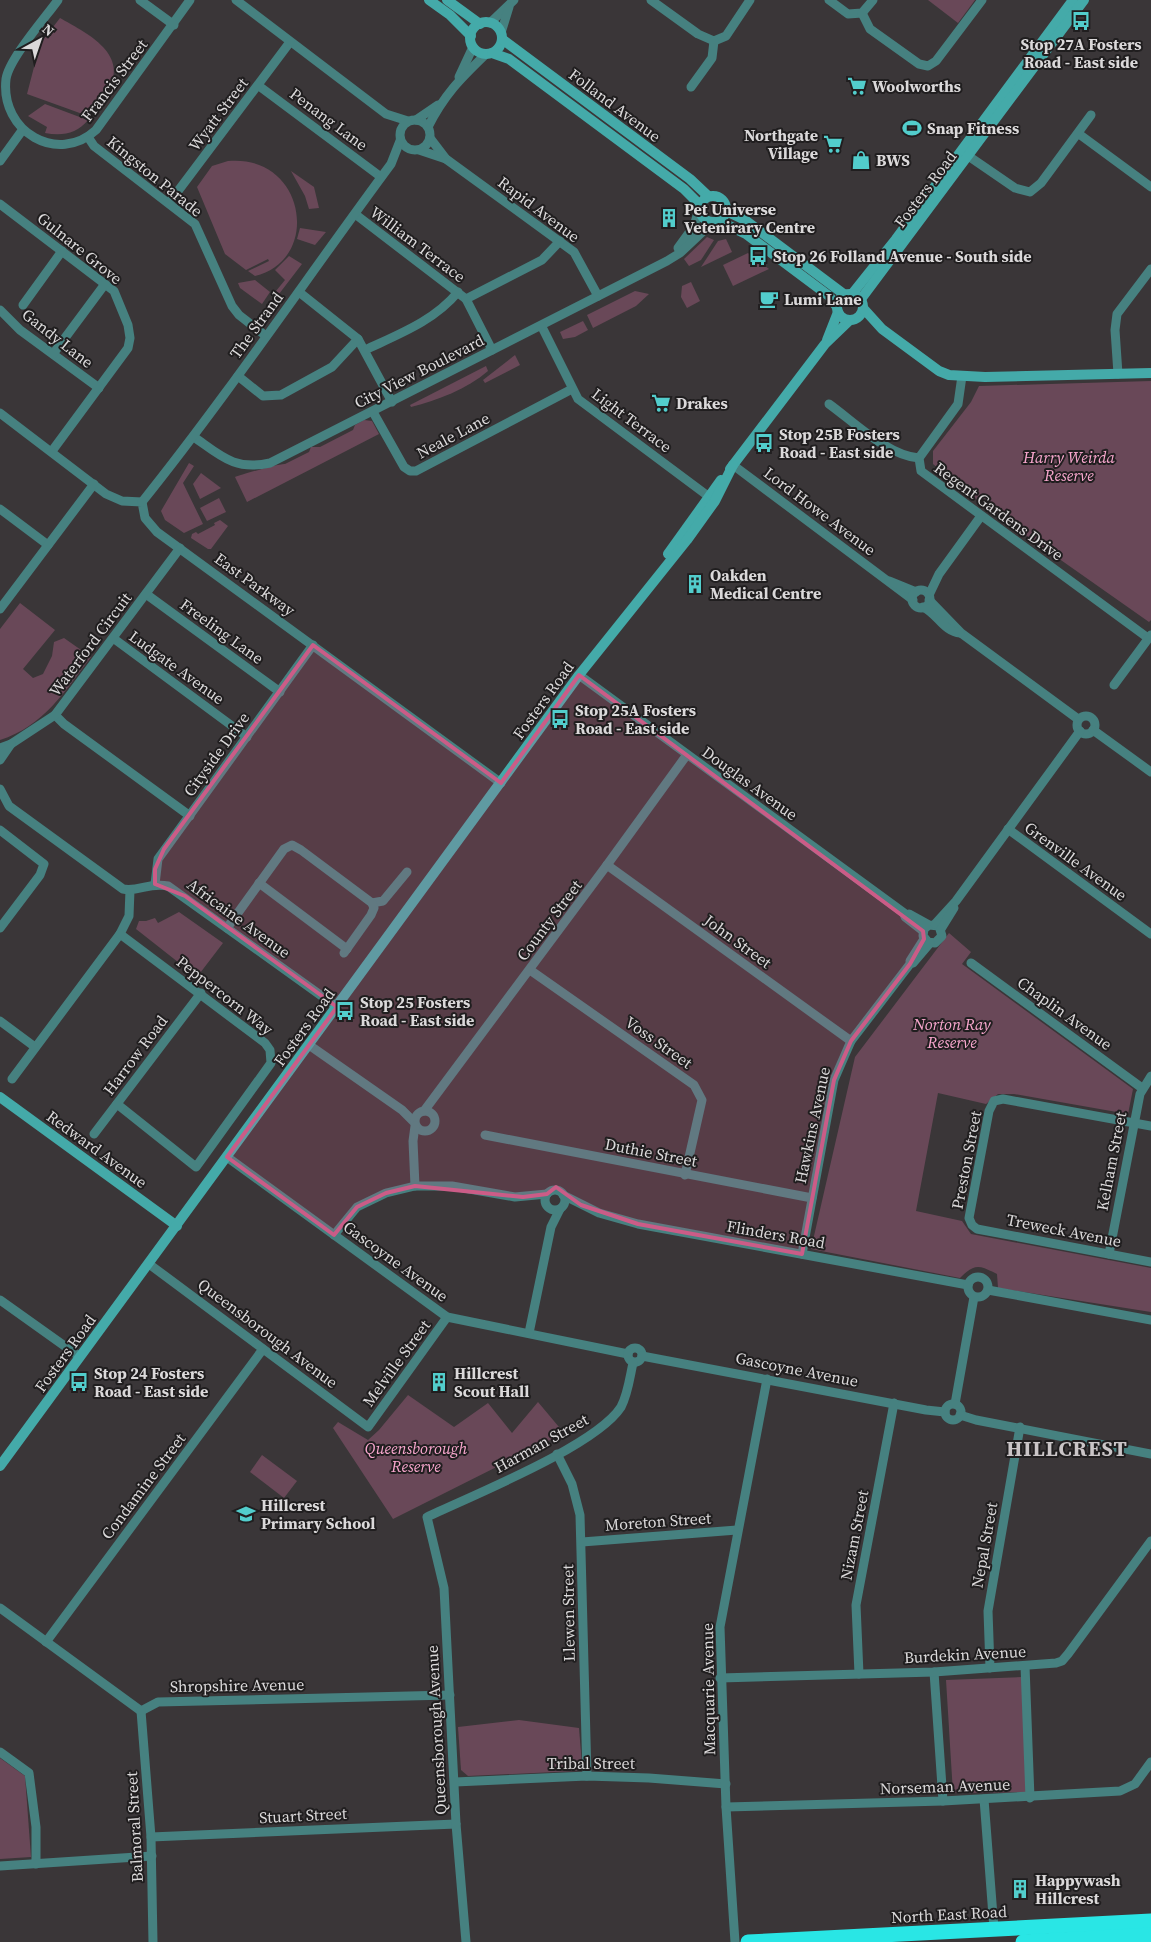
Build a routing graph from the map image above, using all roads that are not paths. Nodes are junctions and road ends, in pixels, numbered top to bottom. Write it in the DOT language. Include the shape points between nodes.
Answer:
graph roads {
  1 [pos="58,0"];
  2 [pos="140,0"];
  3 [pos="196,0"];
  4 [pos="231,0"];
  5 [pos="429,0"];
  6 [pos="447,0"];
  7 [pos="651,0"];
  8 [pos="750,0"];
  9 [pos="829,0"];
  10 [pos="873,0"];
  11 [pos="982,0"];
  12 [pos="1073,0"];
  13 [pos="1084,0"];
  14 [pos="239,3"];
  15 [pos="511,3"];
  16 [pos="188,4"];
  17 [pos="862,13"];
  18 [pos="485,23"];
  19 [pos="174,25"];
  20 [pos="502,36"];
  21 [pos="714,41"];
  22 [pos="290,42"];
  23 [pos="472,42"];
  24 [pos="489,54"];
  25 [pos="3,76"];
  26 [pos="457,82"];
  27 [pos="259,86"];
  28 [pos="691,87"];
  29 [pos="440,103"];
  30 [pos="386,114"];
  31 [pos="1091,115"];
  32 [pos="412,121"];
  33 [pos="428,127"];
  34 [pos="22,132"];
  35 [pos="1079,134"];
  36 [pos="88,137"];
  37 [pos="400,137"];
  38 [pos="430,138"];
  39 [pos="414,150"];
  40 [pos="966,153"];
  41 [pos="446,159"];
  42 [pos="0,161"];
  43 [pos="391,164"];
  44 [pos="381,177"];
  45 [pos="1151,187"];
  46 [pos="708,196"];
  47 [pos="170,203"];
  48 [pos="0,204"];
  49 [pos="699,207"];
  50 [pos="726,211"];
  51 [pos="355,214"];
  52 [pos="716,221"];
  53 [pos="560,240"];
  54 [pos="62,252"];
  55 [pos="657,266"];
  56 [pos="1151,269"];
  57 [pos="105,284"];
  58 [pos="299,292"];
  59 [pos="458,292"];
  60 [pos="598,296"];
  61 [pos="466,299"];
  62 [pos="855,299"];
  63 [pos="23,305"];
  64 [pos="838,309"];
  65 [pos="0,310"];
  66 [pos="853,319"];
  67 [pos="542,327"];
  68 [pos="882,329"];
  69 [pos="266,336"];
  70 [pos="358,339"];
  71 [pos="825,344"];
  72 [pos="365,350"];
  73 [pos="492,350"];
  74 [pos="53,354"];
  75 [pos="1118,374"];
  76 [pos="1151,374"];
  77 [pos="238,376"];
  78 [pos="962,376"];
  79 [pos="99,388"];
  80 [pos="572,389"];
  81 [pos="392,402"];
  82 [pos="829,404"];
  83 [pos="373,412"];
  84 [pos="0,413"];
  85 [pos="194,437"];
  86 [pos="52,451"];
  87 [pos="919,458"];
  88 [pos="734,465"];
  89 [pos="94,484"];
  90 [pos="708,496"];
  91 [pos="142,502"];
  92 [pos="0,509"];
  93 [pos="982,516"];
  94 [pos="48,545"];
  95 [pos="180,548"];
  96 [pos="146,594"];
  97 [pos="922,598"];
  98 [pos="634,605"];
  99 [pos="0,609"];
  100 [pos="1150,637"];
  101 [pos="113,638"];
  102 [pos="313,645"];
  103 [pos="579,675"];
  104 [pos="1114,685"];
  105 [pos="280,692"];
  106 [pos="55,715"];
  107 [pos="1078,719"];
  108 [pos="1093,730"];
  109 [pos="1080,731"];
  110 [pos="247,737"];
  111 [pos="11,744"];
  112 [pos="0,748"];
  113 [pos="686,756"];
  114 [pos="0,760"];
  115 [pos="1151,772"];
  116 [pos="501,783"];
  117 [pos="0,789"];
  118 [pos="190,816"];
  119 [pos="1008,829"];
  120 [pos="0,830"];
  121 [pos="607,866"];
  122 [pos="407,872"];
  123 [pos="259,883"];
  124 [pos="156,884"];
  125 [pos="130,890"];
  126 [pos="372,903"];
  127 [pos="0,928"];
  128 [pos="227,928"];
  129 [pos="930,932"];
  130 [pos="120,934"];
  131 [pos="1151,934"];
  132 [pos="971,963"];
  133 [pos="530,970"];
  134 [pos="201,993"];
  135 [pos="337,1007"];
  136 [pos="0,1021"];
  137 [pos="852,1041"];
  138 [pos="309,1045"];
  139 [pos="35,1047"];
  140 [pos="1151,1076"];
  141 [pos="12,1079"];
  142 [pos="1142,1088"];
  143 [pos="0,1097"];
  144 [pos="117,1104"];
  145 [pos="402,1110"];
  146 [pos="425,1113"];
  147 [pos="1134,1123"];
  148 [pos="415,1124"];
  149 [pos="1151,1126"];
  150 [pos="427,1131"];
  151 [pos="94,1134"];
  152 [pos="485,1135"];
  153 [pos="413,1141"];
  154 [pos="227,1156"];
  155 [pos="685,1174"];
  156 [pos="415,1186"];
  157 [pos="548,1194"];
  158 [pos="563,1195"];
  159 [pos="523,1197"];
  160 [pos="812,1198"];
  161 [pos="581,1205"];
  162 [pos="547,1207"];
  163 [pos="561,1208"];
  164 [pos="177,1226"];
  165 [pos="972,1226"];
  166 [pos="551,1227"];
  167 [pos="334,1235"];
  168 [pos="802,1254"];
  169 [pos="1109,1254"];
  170 [pos="1151,1262"];
  171 [pos="149,1264"];
  172 [pos="968,1285"];
  173 [pos="988,1290"];
  174 [pos="974,1297"];
  175 [pos="0,1300"];
  176 [pos="448,1317"];
  177 [pos="1151,1320"];
  178 [pos="529,1333"];
  179 [pos="263,1349"];
  180 [pos="628,1354"];
  181 [pos="642,1356"];
  182 [pos="80,1357"];
  183 [pos="633,1363"];
  184 [pos="767,1379"];
  185 [pos="894,1403"];
  186 [pos="955,1404"];
  187 [pos="945,1412"];
  188 [pos="960,1415"];
  189 [pos="368,1427"];
  190 [pos="1020,1427"];
  191 [pos="557,1454"];
  192 [pos="1151,1454"];
  193 [pos="0,1466"];
  194 [pos="427,1517"];
  195 [pos="737,1530"];
  196 [pos="1151,1541"];
  197 [pos="582,1542"];
  198 [pos="0,1608"];
  199 [pos="46,1642"];
  200 [pos="1025,1666"];
  201 [pos="990,1668"];
  202 [pos="934,1672"];
  203 [pos="859,1674"];
  204 [pos="720,1678"];
  205 [pos="450,1695"];
  206 [pos="141,1711"];
  207 [pos="0,1752"];
  208 [pos="1151,1762"];
  209 [pos="587,1776"];
  210 [pos="455,1782"];
  211 [pos="726,1784"];
  212 [pos="1030,1798"];
  213 [pos="984,1799"];
  214 [pos="943,1801"];
  215 [pos="726,1807"];
  216 [pos="456,1824"];
  217 [pos="151,1837"];
  218 [pos="152,1856"];
  219 [pos="36,1864"];
  220 [pos="0,1866"];
  221 [pos="1151,1921"];
  222 [pos="989,1935"];
  223 [pos="1151,1935"];
  224 [pos="812,1941"];
  225 [pos="153,1942"];
  226 [pos="466,1942"];
  227 [pos="735,1942"];
  228 [pos="748,1942"];
  229 [pos="1023,1942"];
  1 -- 25 [label="street"];
  2 -- 19 [label="street"];
  3 -- 16 [label="street, Francis Street"];
  4 -- 14 [label="street"];
  5 -- 23 [label="main road" via="450,15"];
  6 -- 18 [label="main road"];
  7 -- 21 [label="street" via="698,34"];
  8 -- 21 [label="street" via="726,36"];
  9 -- 17 [label="street" via="848,14"];
  10 -- 17 [label="street"];
  11 -- 17 [label="street" via="936,61 928,66 919,64 870,29"];
  12 -- 40 [label="main road, Fosters Road"];
  13 -- 40 [label="main road, Fosters Road"];
  14 -- 22 [label="street"];
  15 -- 18 [label="street"];
  15 -- 20 [label="street"];
  16 -- 19 [label="street, Francis Street"];
  18 -- 20 [label="main road" via="497,26"];
  18 -- 23 [label="main road" via="472,31"];
  19 -- 36 [label="street, Francis Street"];
  20 -- 24 [label="main road" via="497,50"];
  20 -- 46 [label="main road, Folland Avenue"];
  21 -- 28 [label="street" via="712,58"];
  22 -- 27 [label="street, Wyatt Street"];
  22 -- 30 [label="street"];
  23 -- 24 [label="main road"];
  23 -- 26 [label="street"];
  24 -- 26 [label="street"];
  24 -- 49 [label="main road, Folland Avenue" via="509,59 677,184"];
  25 -- 34 [label="street" via="4,96 10,114"];
  26 -- 29 [label="street"];
  27 -- 44 [label="street, Penang Lane"];
  27 -- 47 [label="street, Wyatt Street"];
  29 -- 32 [label="street"];
  29 -- 33 [label="street"];
  30 -- 32 [label="street"];
  30 -- 37 [label="street"];
  31 -- 35 [label="street"];
  32 -- 33 [label="street"];
  32 -- 37 [label="street" via="401,128"];
  33 -- 38 [label="street"];
  34 -- 36 [label="street, Francis Street" via="54,143 70,144"];
  34 -- 42 [label="street"];
  35 -- 40 [label="street" via="1041,183 1030,192 1015,188"];
  35 -- 45 [label="street"];
  36 -- 47 [label="street, Kingston Parade" via="94,146"];
  37 -- 39 [label="street"];
  37 -- 43 [label="street, The Strand"];
  38 -- 39 [label="street" via="426,146"];
  38 -- 41 [label="street, Rapid Avenue"];
  39 -- 41 [label="street, Rapid Avenue"];
  39 -- 43 [label="street, The Strand"];
  40 -- 62 [label="main road, Fosters Road" via="896,239"];
  41 -- 53 [label="street, Rapid Avenue"];
  43 -- 44 [label="street, The Strand"];
  44 -- 51 [label="street, The Strand"];
  46 -- 49 [label="main road"];
  46 -- 50 [label="main road" via="720,198 726,205"];
  47 -- 69 [label="street, Kingston Parade" via="195,224 232,306"];
  48 -- 54 [label="street, Gulnare Grove"];
  49 -- 52 [label="main road" via="702,217"];
  49 -- 55 [label="street, City View Boulevard" via="694,226 684,243"];
  50 -- 52 [label="main road"];
  50 -- 62 [label="main road" via="746,220"];
  51 -- 58 [label="street, The Strand"];
  51 -- 59 [label="street, William Terrace"];
  52 -- 55 [label="street, City View Boulevard" via="680,253"];
  52 -- 64 [label="main road" via="746,234 829,296"];
  53 -- 60 [label="street, Rapid Avenue" via="579,260"];
  53 -- 61 [label="street" via="542,260"];
  54 -- 57 [label="street, Gulnare Grove"];
  54 -- 63 [label="street"];
  55 -- 60 [label="street, City View Boulevard"];
  56 -- 75 [label="street" via="1117,314"];
  57 -- 74 [label="street"];
  57 -- 79 [label="street, Gulnare Grove" via="114,291 130,338 128,348"];
  58 -- 69 [label="street, The Strand"];
  58 -- 70 [label="street"];
  59 -- 61 [label="street, William Terrace"];
  59 -- 72 [label="street" via="431,318"];
  60 -- 67 [label="street, City View Boulevard"];
  61 -- 73 [label="street, William Terrace"];
  62 -- 64 [label="main road, Fosters Road" via="838,301"];
  62 -- 66 [label="main road, Fosters Road"];
  62 -- 68 [label="main road"];
  64 -- 66 [label="main road" via="843,317"];
  64 -- 71 [label="main road, Fosters Road"];
  65 -- 74 [label="street, Gandy Lane" via="20,330"];
  66 -- 68 [label="main road"];
  66 -- 71 [label="main road, Fosters Road"];
  67 -- 73 [label="street, City View Boulevard"];
  67 -- 80 [label="street, Light Terrace"];
  68 -- 78 [label="main road" via="939,371"];
  69 -- 77 [label="street, The Strand"];
  70 -- 72 [label="street"];
  70 -- 77 [label="street" via="337,364 281,394 263,396"];
  71 -- 88 [label="main road, Fosters Road"];
  72 -- 81 [label="street"];
  73 -- 81 [label="street, City View Boulevard"];
  74 -- 79 [label="street, Gandy Lane"];
  75 -- 76 [label="main road"];
  75 -- 78 [label="main road"];
  77 -- 85 [label="street, The Strand"];
  78 -- 87 [label="street, Regent Gardens Drive" via="958,404"];
  79 -- 86 [label="street, Gulnare Grove"];
  80 -- 83 [label="street, Neale Lane" via="416,471 404,467"];
  80 -- 90 [label="street, Light Terrace" via="585,405"];
  81 -- 83 [label="street, City View Boulevard"];
  82 -- 87 [label="street" via="888,448 907,457"];
  83 -- 85 [label="street, City View Boulevard" via="270,463 256,466 228,461"];
  84 -- 86 [label="street"];
  85 -- 91 [label="street, The Strand"];
  86 -- 89 [label="street"];
  87 -- 93 [label="street, Regent Gardens Drive" via="921,471"];
  88 -- 90 [label="main road, Fosters Road"];
  88 -- 97 [label="street, Lord Howe Avenue" via="889,584"];
  88 -- 98 [label="main road, Fosters Road" via="715,501"];
  89 -- 91 [label="street" via="122,501"];
  89 -- 94 [label="street"];
  90 -- 98 [label="main road, Fosters Road"];
  91 -- 95 [label="street, East Parkway" via="145,518 157,532"];
  92 -- 94 [label="street"];
  93 -- 97 [label="street"];
  93 -- 100 [label="street, Regent Gardens Drive"];
  94 -- 99 [label="street"];
  95 -- 96 [label="street, Waterford Circuit"];
  95 -- 102 [label="street, East Parkway"];
  96 -- 101 [label="street, Waterford Circuit"];
  96 -- 105 [label="street, Freeling Lane"];
  97 -- 107 [label="street, Lord Howe Avenue" via="961,633"];
  98 -- 103 [label="main road, Fosters Road"];
  100 -- 104 [label="street"];
  101 -- 106 [label="street, Waterford Circuit"];
  101 -- 110 [label="street, Ludgate Avenue"];
  102 -- 105 [label="street, Cityside Drive"];
  102 -- 116 [label="street, East Parkway"];
  103 -- 113 [label="street, Douglas Avenue"];
  103 -- 116 [label="main road, Fosters Road"];
  105 -- 110 [label="street, Cityside Drive"];
  106 -- 111 [label="street, Waterford Circuit"];
  106 -- 118 [label="street"];
  107 -- 108 [label="street" via="1089,716 1094,724"];
  107 -- 109 [label="street"];
  108 -- 109 [label="street" via="1088,733"];
  108 -- 115 [label="street"];
  109 -- 119 [label="street, Hawkins Avenue"];
  110 -- 118 [label="street, Cityside Drive"];
  111 -- 112 [label="street, Waterford Circuit"];
  111 -- 114 [label="street, Waterford Circuit"];
  113 -- 121 [label="street, County Street"];
  113 -- 129 [label="street, Douglas Avenue"];
  116 -- 135 [label="main road, Fosters Road"];
  117 -- 125 [label="street" via="9,806 123,889"];
  118 -- 124 [label="street, Cityside Drive" via="158,859"];
  119 -- 129 [label="street, Hawkins Avenue"];
  119 -- 131 [label="street, Grenville Avenue"];
  120 -- 127 [label="street" via="44,864"];
  121 -- 133 [label="street, County Street"];
  121 -- 137 [label="street, John Street"];
  122 -- 126 [label="street" via="383,902"];
  123 -- 126 [label="street" via="284,849 292,845"];
  123 -- 126 [label="street" via="345,951 371,915"];
  123 -- 128 [label="street"];
  124 -- 125 [label="street"];
  124 -- 128 [label="street, Africaine Avenue" via="168,886"];
  125 -- 130 [label="street" via="129,916"];
  128 -- 135 [label="street, Africaine Avenue"];
  129 -- 137 [label="street, Hawkins Avenue" via="913,963"];
  130 -- 134 [label="street, Peppercorn Way"];
  130 -- 139 [label="street"];
  132 -- 142 [label="street, Chaplin Avenue"];
  133 -- 146 [label="street, County Street"];
  133 -- 155 [label="street, Voss Street" via="694,1085 702,1100"];
  134 -- 144 [label="street, Harrow Road"];
  134 -- 144 [label="street, Peppercorn Way" via="265,1043 272,1063 196,1167"];
  135 -- 138 [label="main road, Fosters Road"];
  136 -- 139 [label="street"];
  137 -- 160 [label="street, Hawkins Avenue" via="834,1080"];
  138 -- 145 [label="street"];
  138 -- 154 [label="main road, Fosters Road"];
  139 -- 141 [label="street"];
  140 -- 142 [label="street, Kelham Street"];
  142 -- 147 [label="street, Kelham Street"];
  143 -- 164 [label="main road, Redward Avenue"];
  144 -- 151 [label="street, Harrow Road"];
  145 -- 146 [label="street"];
  145 -- 148 [label="street"];
  146 -- 148 [label="street"];
  146 -- 150 [label="street" via="435,1123"];
  147 -- 149 [label="street"];
  147 -- 165 [label="street, Preston Street" via="1003,1098 994,1101 989,1111 969,1218"];
  147 -- 169 [label="street, Kelham Street"];
  148 -- 150 [label="street" via="420,1130"];
  148 -- 153 [label="street"];
  150 -- 153 [label="street"];
  152 -- 155 [label="street, Duthie Street"];
  153 -- 156 [label="street"];
  154 -- 164 [label="main road, Fosters Road"];
  154 -- 167 [label="street, Gascoyne Avenue"];
  155 -- 160 [label="street, Duthie Street"];
  156 -- 159 [label="street" via="452,1186"];
  156 -- 167 [label="street" via="386,1193 357,1207"];
  157 -- 158 [label="street" via="556,1190"];
  157 -- 159 [label="street"];
  157 -- 162 [label="street" via="545,1200"];
  158 -- 161 [label="street, Flinders Road"];
  158 -- 163 [label="street" via="565,1201"];
  159 -- 162 [label="street"];
  160 -- 168 [label="street, Hawkins Avenue"];
  161 -- 163 [label="street, Flinders Road"];
  161 -- 168 [label="street, Flinders Road" via="638,1224"];
  162 -- 163 [label="street"];
  162 -- 166 [label="street"];
  163 -- 166 [label="street"];
  164 -- 171 [label="main road, Fosters Road"];
  165 -- 169 [label="street, Treweck Avenue"];
  166 -- 178 [label="street"];
  167 -- 176 [label="street, Gascoyne Avenue"];
  168 -- 172 [label="street, Flinders Road"];
  169 -- 170 [label="street, Treweck Avenue"];
  171 -- 179 [label="street, Queensborough Avenue"];
  171 -- 182 [label="main road, Fosters Road"];
  172 -- 173 [label="street" via="972,1279 982,1278"];
  172 -- 174 [label="street"];
  173 -- 174 [label="street" via="980,1297"];
  173 -- 177 [label="street"];
  174 -- 186 [label="street"];
  175 -- 182 [label="street"];
  176 -- 178 [label="street, Gascoyne Avenue"];
  176 -- 189 [label="street, Melville Street"];
  178 -- 180 [label="street, Gascoyne Avenue"];
  179 -- 189 [label="street, Queensborough Avenue"];
  179 -- 199 [label="street, Condamine Street"];
  180 -- 181 [label="street" via="635,1348"];
  180 -- 183 [label="street"];
  181 -- 183 [label="street"];
  181 -- 184 [label="street, Gascoyne Avenue"];
  182 -- 193 [label="main road, Fosters Road"];
  183 -- 191 [label="street, Harman Street" via="621,1406 596,1432"];
  184 -- 185 [label="street, Gascoyne Avenue"];
  184 -- 195 [label="street, Macquarie Avenue"];
  185 -- 187 [label="street, Gascoyne Avenue"];
  185 -- 203 [label="street, Nizam Street" via="856,1605"];
  186 -- 187 [label="street" via="948,1406"];
  186 -- 188 [label="street"];
  187 -- 188 [label="street" via="952,1420"];
  188 -- 190 [label="street"];
  190 -- 192 [label="street"];
  190 -- 201 [label="street, Nepal Street" via="988,1611"];
  191 -- 194 [label="street, Harman Street"];
  191 -- 197 [label="street, Llewen Street" via="572,1484 580,1515"];
  194 -- 205 [label="street, Queensborough Avenue" via="444,1588"];
  195 -- 197 [label="street, Moreton Street"];
  195 -- 204 [label="street, Macquarie Avenue" via="720,1626"];
  196 -- 200 [label="street, Burdekin Avenue" via="1062,1661"];
  197 -- 209 [label="street, Llewen Street"];
  198 -- 199 [label="street"];
  199 -- 206 [label="street"];
  200 -- 201 [label="street, Burdekin Avenue"];
  200 -- 212 [label="street"];
  201 -- 202 [label="street, Burdekin Avenue"];
  202 -- 203 [label="street, Burdekin Avenue"];
  202 -- 214 [label="street"];
  203 -- 204 [label="street, Burdekin Avenue"];
  204 -- 211 [label="street, Macquarie Avenue"];
  205 -- 206 [label="street, Shropshire Avenue" via="158,1702"];
  205 -- 210 [label="street, Queensborough Avenue"];
  206 -- 217 [label="street, Balmoral Street"];
  207 -- 219 [label="street" via="29,1773 36,1827"];
  208 -- 212 [label="street, Norseman Avenue" via="1135,1784 1120,1791"];
  209 -- 210 [label="street, Tribal Street"];
  209 -- 211 [label="street, Tribal Street"];
  210 -- 216 [label="street, Queensborough Avenue"];
  211 -- 215 [label="street, Macquarie Avenue"];
  212 -- 213 [label="street, Norseman Avenue"];
  213 -- 214 [label="street, Norseman Avenue"];
  213 -- 222 [label="street"];
  214 -- 215 [label="street, Norseman Avenue"];
  215 -- 227 [label="street, Macquarie Avenue"];
  216 -- 217 [label="street, Stuart Street"];
  216 -- 226 [label="street, Queensborough Avenue"];
  217 -- 218 [label="street, Balmoral Street"];
  218 -- 219 [label="street"];
  218 -- 225 [label="street, Balmoral Street"];
  219 -- 220 [label="street"];
  221 -- 222 [label="highway, North East Road"];
  222 -- 224 [label="highway, North East Road"];
  223 -- 229 [label="highway"];
  224 -- 228 [label="highway, North East Road"];
}
